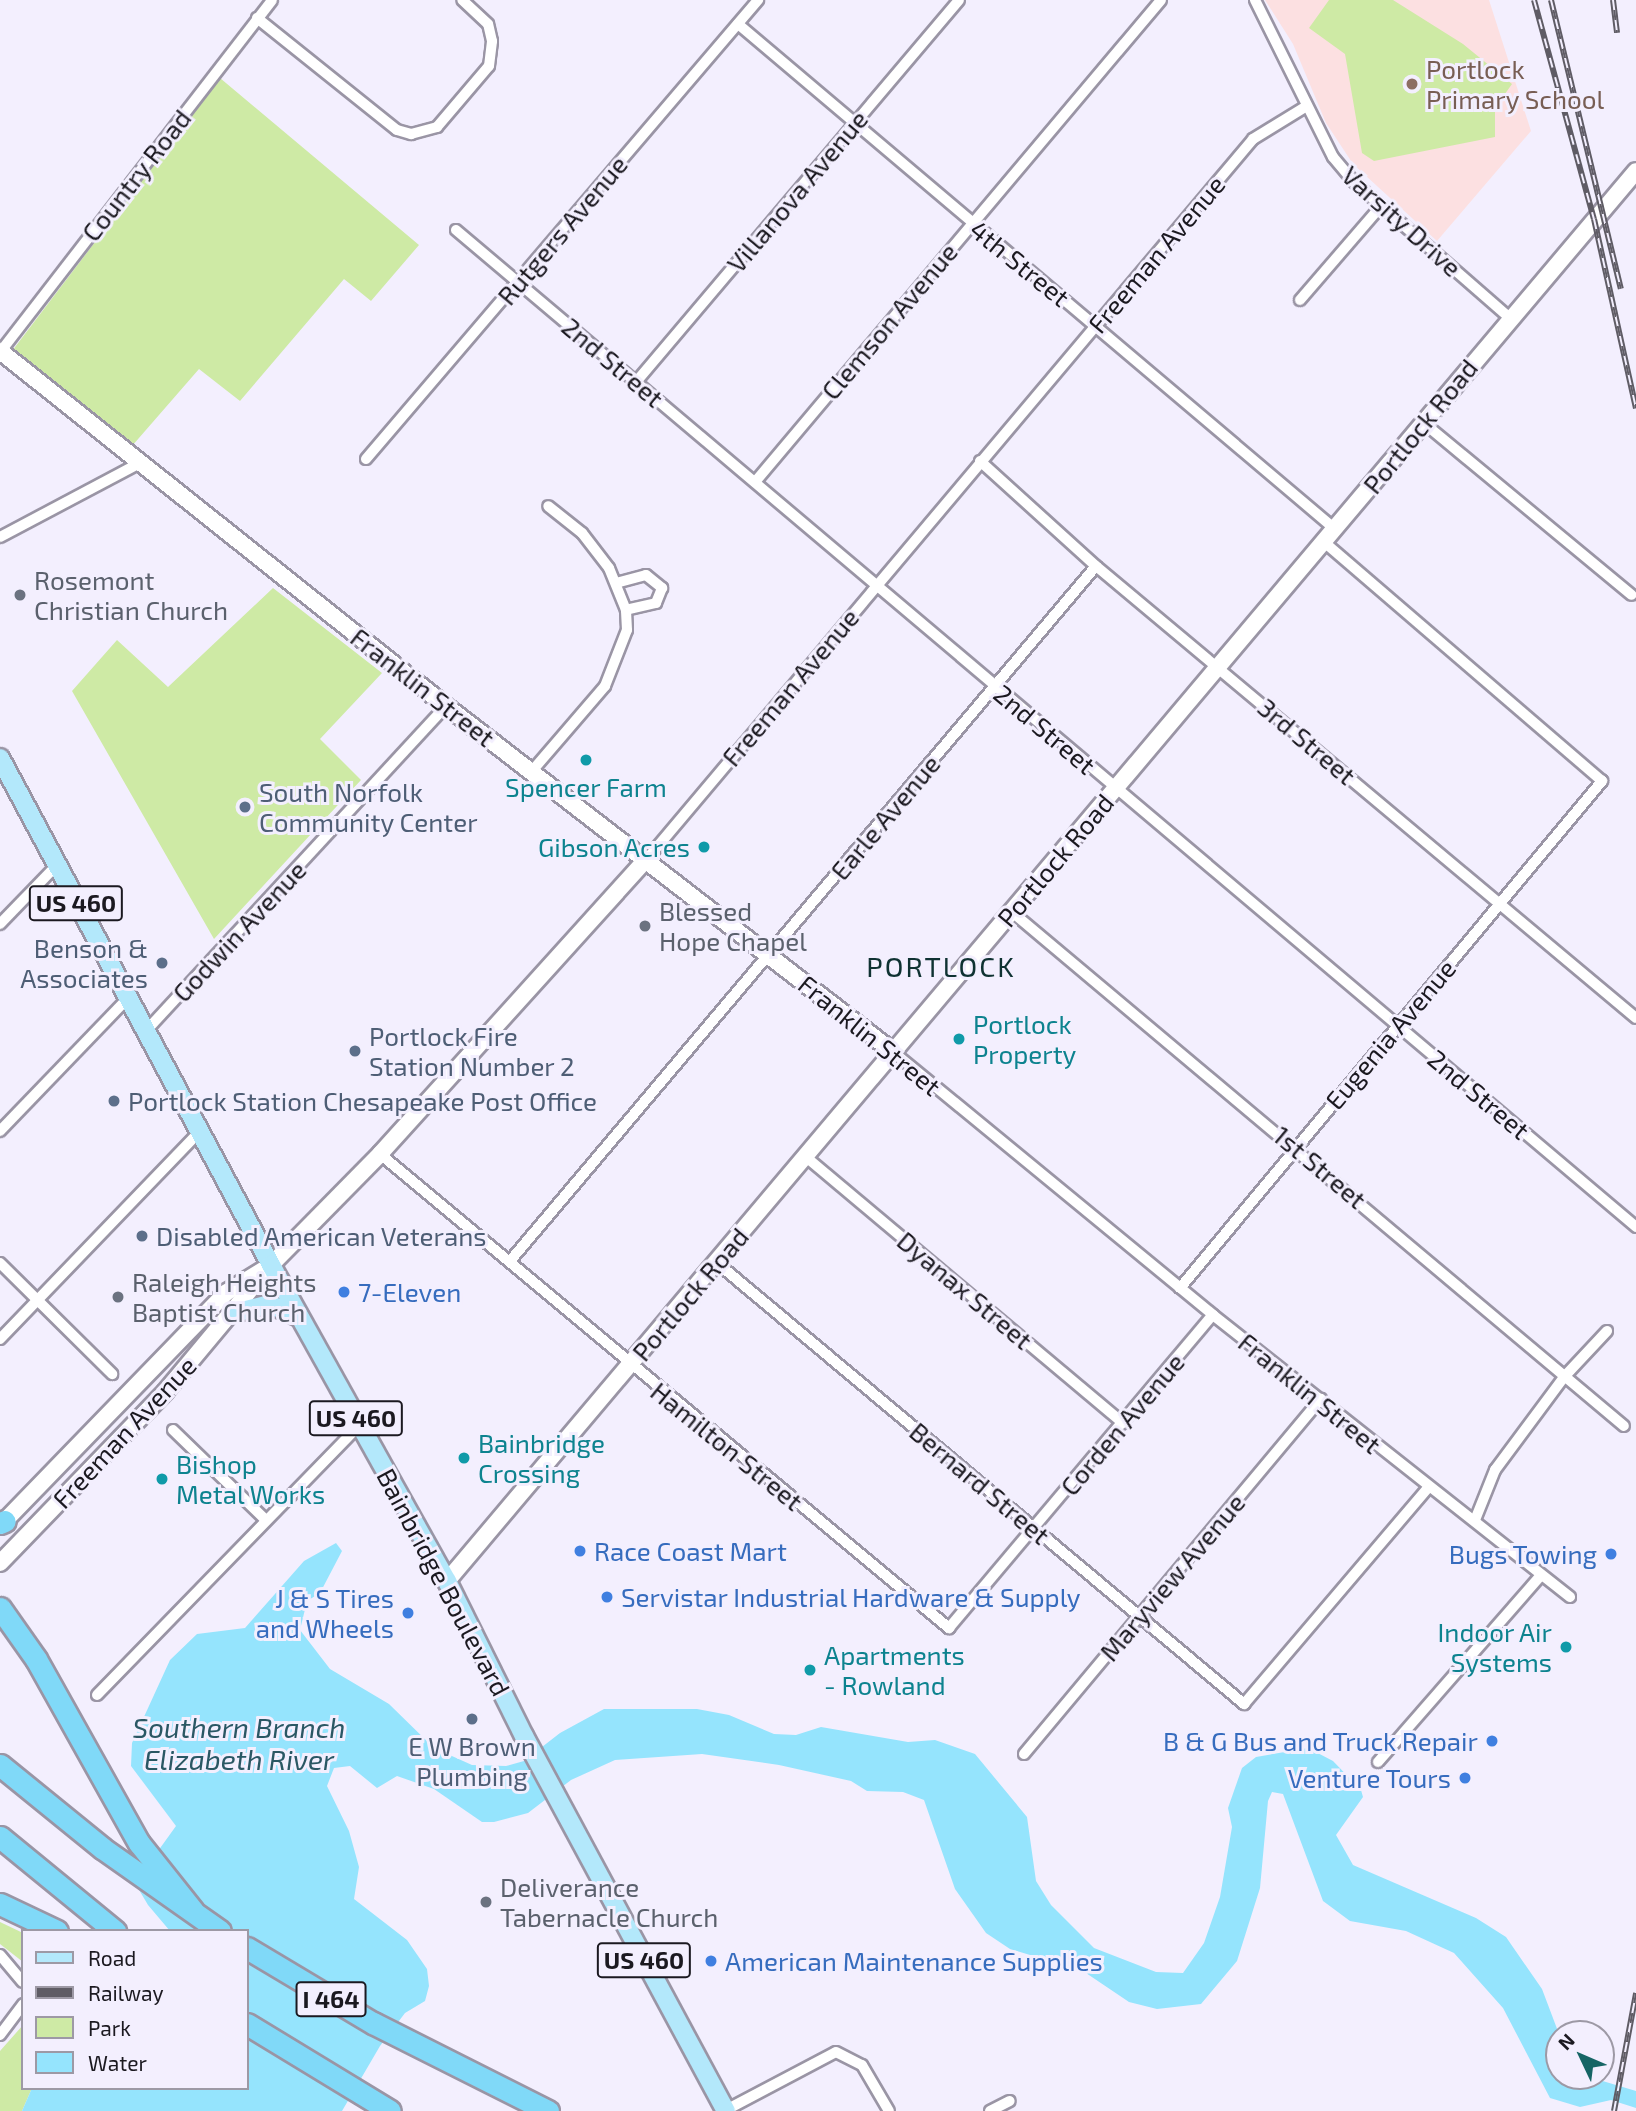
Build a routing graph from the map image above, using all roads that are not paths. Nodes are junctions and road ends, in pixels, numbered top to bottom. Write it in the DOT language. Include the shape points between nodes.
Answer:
graph roads {
  1 [pos="272,0"];
  2 [pos="462,0"];
  3 [pos="758,0"];
  4 [pos="959,0"];
  5 [pos="1161,0"];
  6 [pos="1255,0"];
  7 [pos="257,18"];
  8 [pos="738,23"];
  9 [pos="1304,107"];
  10 [pos="853,124"];
  11 [pos="1636,171"];
  12 [pos="1381,206"];
  13 [pos="971,223"];
  14 [pos="456,230"];
  15 [pos="517,283"];
  16 [pos="1300,300"];
  17 [pos="1509,317"];
  18 [pos="1096,325"];
  19 [pos="0,351"];
  20 [pos="636,382"];
  21 [pos="1425,424"];
  22 [pos="366,459"];
  23 [pos="980,461"];
  24 [pos="140,463"];
  25 [pos="755,482"];
  26 [pos="548,506"];
  27 [pos="1329,536"];
  28 [pos="0,537"];
  29 [pos="1097,566"];
  30 [pos="616,583"];
  31 [pos="876,584"];
  32 [pos="1632,595"];
  33 [pos="626,610"];
  34 [pos="1216,665"];
  35 [pos="995,687"];
  36 [pos="446,706"];
  37 [pos="0,758"];
  38 [pos="532,771"];
  39 [pos="1602,781"];
  40 [pos="1114,788"];
  41 [pos="647,859"];
  42 [pos="56,866"];
  43 [pos="1500,904"];
  44 [pos="1012,912"];
  45 [pos="0,924"];
  46 [pos="769,954"];
  47 [pos="128,999"];
  48 [pos="1636,1018"];
  49 [pos="1398,1025"];
  50 [pos="145,1032"];
  51 [pos="892,1051"];
  52 [pos="0,1130"];
  53 [pos="200,1131"];
  54 [pos="1295,1146"];
  55 [pos="380,1154"];
  56 [pos="806,1157"];
  57 [pos="1636,1227"];
  58 [pos="510,1261"];
  59 [pos="716,1262"];
  60 [pos="0,1264"];
  61 [pos="271,1265"];
  62 [pos="1180,1287"];
  63 [pos="38,1300"];
  64 [pos="234,1313"];
  65 [pos="1213,1315"];
  66 [pos="301,1318"];
  67 [pos="1607,1331"];
  68 [pos="0,1339"];
  69 [pos="629,1366"];
  70 [pos="112,1374"];
  71 [pos="1564,1377"];
  72 [pos="1321,1399"];
  73 [pos="1124,1423"];
  74 [pos="360,1425"];
  75 [pos="1624,1426"];
  76 [pos="173,1430"];
  77 [pos="1428,1488"];
  78 [pos="265,1519"];
  79 [pos="1475,1520"];
  80 [pos="2,1523"];
  81 [pos="1034,1527"];
  82 [pos="0,1563"];
  83 [pos="1541,1575"];
  84 [pos="447,1581"];
  85 [pos="1570,1597"];
  86 [pos="0,1608"];
  87 [pos="1140,1616"];
  88 [pos="948,1628"];
  89 [pos="97,1695"];
  90 [pos="1024,1754"];
  91 [pos="1378,1762"];
  92 [pos="0,1765"];
  93 [pos="0,1837"];
  94 [pos="0,1904"];
  95 [pos="192,1911"];
  96 [pos="53,1929"];
  97 [pos="113,1929"];
  98 [pos="217,1929"];
  99 [pos="248,1949"];
  100 [pos="0,1955"];
  101 [pos="21,1980"];
  102 [pos="21,2007"];
  103 [pos="248,2025"];
  104 [pos="0,2035"];
  105 [pos="1010,2101"];
  106 [pos="386,2109"];
  107 [pos="548,2111"];
  108 [pos="726,2111"];
  109 [pos="889,2111"];
  110 [pos="990,2111"];
  1 -- 7 [label="street, Country Road"];
  2 -- 7 [label="street" via="488,24 492,41 489,66 436,127 411,134 397,130"];
  3 -- 8 [label="street, Rutgers Avenue"];
  4 -- 10 [label="street, Villanova Avenue"];
  5 -- 13 [label="street, Clemson Avenue"];
  6 -- 9 [label="street, Varsity Drive" via="1274,32"];
  7 -- 19 [label="street, Country Road"];
  8 -- 10 [label="street, 4th Street"];
  8 -- 15 [label="street, Rutgers Avenue"];
  9 -- 12 [label="street, Varsity Drive" via="1333,157"];
  9 -- 18 [label="street, Freeman Avenue" via="1253,139"];
  10 -- 13 [label="street, 4th Street"];
  10 -- 20 [label="street, Villanova Avenue"];
  11 -- 17 [label="main road, Portlock Road"];
  12 -- 16 [label="street"];
  12 -- 17 [label="street, Varsity Drive"];
  13 -- 18 [label="street, 4th Street"];
  13 -- 25 [label="street, Clemson Avenue"];
  14 -- 15 [label="street, 2nd Street"];
  15 -- 20 [label="street, 2nd Street"];
  15 -- 22 [label="street, Rutgers Avenue"];
  17 -- 21 [label="main road, Portlock Road"];
  18 -- 23 [label="street, Freeman Avenue"];
  18 -- 27 [label="street, 4th Street"];
  19 -- 24 [label="main road, Franklin Street"];
  20 -- 25 [label="street, 2nd Street"];
  21 -- 27 [label="main road, Portlock Road"];
  21 -- 32 [label="street"];
  23 -- 29 [label="street, 3rd Street"];
  23 -- 31 [label="street, Freeman Avenue"];
  24 -- 28 [label="street"];
  24 -- 36 [label="main road, Franklin Street"];
  25 -- 31 [label="street, 2nd Street"];
  26 -- 30 [label="street" via="582,533"];
  27 -- 34 [label="main road, Portlock Road"];
  27 -- 39 [label="street, 4th Street"];
  29 -- 34 [label="street, 3rd Street"];
  29 -- 35 [label="street, Earle Avenue"];
  30 -- 33 [label="street"];
  30 -- 33 [label="street" via="646,575 662,588 656,603"];
  31 -- 35 [label="street, 2nd Street"];
  31 -- 41 [label="street, Freeman Avenue"];
  33 -- 38 [label="street" via="627,630 615,669"];
  34 -- 40 [label="main road, Portlock Road"];
  34 -- 43 [label="street, 3rd Street"];
  35 -- 40 [label="street, 2nd Street"];
  35 -- 46 [label="street, Earle Avenue"];
  36 -- 38 [label="main road, Franklin Street"];
  36 -- 50 [label="street, Godwin Avenue"];
  37 -- 42 [label="main road, Bainbridge Boulevard / US 460"];
  38 -- 41 [label="main road, Franklin Street"];
  39 -- 43 [label="street, Eugenia Avenue"];
  40 -- 44 [label="main road, Portlock Road"];
  40 -- 49 [label="street, 2nd Street"];
  41 -- 46 [label="main road, Franklin Street"];
  41 -- 55 [label="main road, Freeman Avenue"];
  42 -- 45 [label="street"];
  42 -- 47 [label="main road, Bainbridge Boulevard / US 460"];
  43 -- 48 [label="street, 3rd Street"];
  43 -- 49 [label="street, Eugenia Avenue"];
  44 -- 51 [label="main road, Portlock Road"];
  44 -- 54 [label="street, 1st Street"];
  46 -- 51 [label="main road, Franklin Street"];
  46 -- 58 [label="street, Earle Avenue"];
  47 -- 50 [label="main road, Bainbridge Boulevard / US 460"];
  47 -- 52 [label="street, Godwin Avenue"];
  49 -- 54 [label="street, Eugenia Avenue"];
  49 -- 57 [label="street, 2nd Street"];
  50 -- 53 [label="main road, Bainbridge Boulevard / US 460"];
  51 -- 56 [label="main road, Portlock Road"];
  51 -- 62 [label="street, Franklin Street"];
  53 -- 61 [label="main road, Bainbridge Boulevard / US 460"];
  53 -- 63 [label="street"];
  54 -- 62 [label="street, Eugenia Avenue"];
  54 -- 71 [label="street, 1st Street"];
  55 -- 58 [label="street, Hamilton Street"];
  55 -- 61 [label="main road, Freeman Avenue"];
  56 -- 59 [label="main road, Portlock Road"];
  56 -- 73 [label="street, Dyanax Street"];
  58 -- 69 [label="street, Hamilton Street"];
  59 -- 69 [label="main road, Portlock Road"];
  59 -- 81 [label="street, Bernard Street"];
  60 -- 63 [label="street"];
  61 -- 64 [label="main road, Freeman Avenue"];
  61 -- 66 [label="main road, Bainbridge Boulevard / US 460"];
  61 -- 80 [label="main road, Freeman Avenue" via="227,1292"];
  62 -- 65 [label="street, Franklin Street"];
  63 -- 68 [label="street"];
  63 -- 70 [label="street"];
  64 -- 66 [label="main road" via="269,1304"];
  64 -- 82 [label="main road, Freeman Avenue" via="165,1392"];
  65 -- 72 [label="street, Franklin Street"];
  65 -- 73 [label="street, Corden Avenue"];
  66 -- 74 [label="main road, Bainbridge Boulevard / US 460"];
  67 -- 71 [label="street"];
  69 -- 84 [label="main road, Portlock Road"];
  69 -- 88 [label="street, Hamilton Street"];
  71 -- 75 [label="street, 1st Street"];
  71 -- 79 [label="street" via="1495,1470"];
  72 -- 77 [label="street, Franklin Street"];
  72 -- 87 [label="street, Maryview Avenue"];
  73 -- 81 [label="street, Corden Avenue"];
  74 -- 78 [label="street"];
  74 -- 84 [label="main road, Bainbridge Boulevard / US 460"];
  76 -- 78 [label="street"];
  77 -- 79 [label="street, Franklin Street"];
  77 -- 87 [label="street, Bernard Street" via="1244,1704"];
  78 -- 89 [label="street"];
  79 -- 83 [label="street, Franklin Street"];
  81 -- 87 [label="street, Bernard Street"];
  81 -- 88 [label="street, Corden Avenue"];
  83 -- 85 [label="street, Franklin Street"];
  83 -- 91 [label="street"];
  84 -- 108 [label="main road, Bainbridge Boulevard / US 460" via="524,1736"];
  86 -- 95 [label="highway" via="36,1659 139,1843"];
  87 -- 90 [label="street, Maryview Avenue"];
  92 -- 95 [label="highway" via="125,1865"];
  93 -- 97 [label="highway"];
  94 -- 96 [label="highway"];
  95 -- 98 [label="highway"];
  99 -- 107 [label="highway, I 464" via="417,2046"];
  100 -- 101 [label="street"];
  102 -- 104 [label="street"];
  103 -- 106 [label="highway, I 464"];
  105 -- 110 [label="street"];
  108 -- 109 [label="street" via="836,2052 862,2065"];
}
